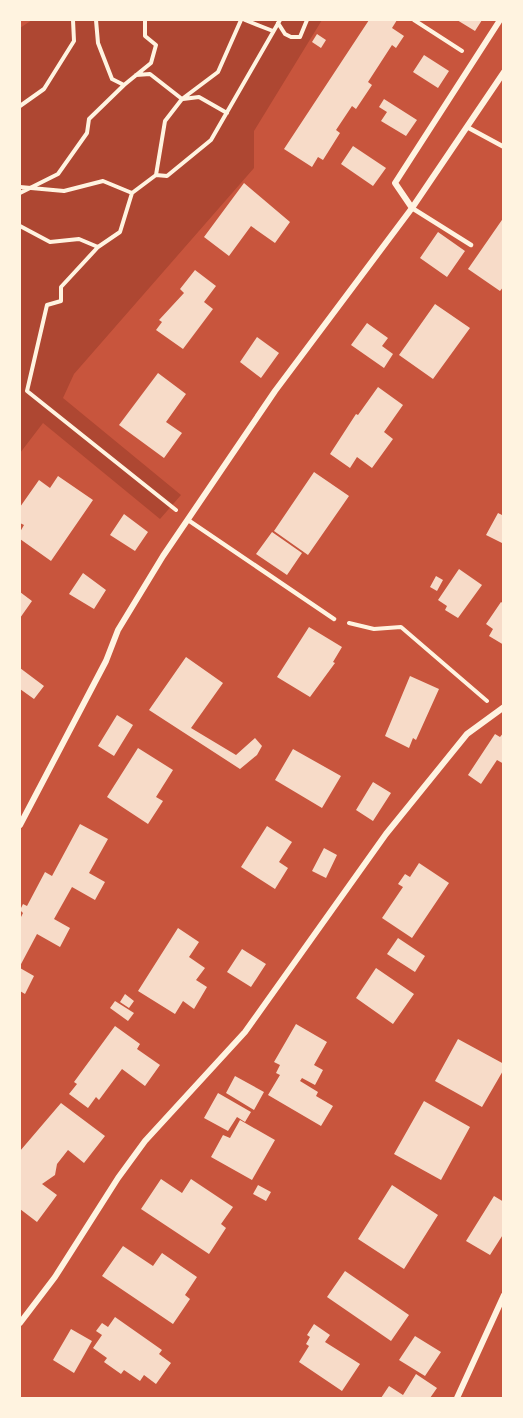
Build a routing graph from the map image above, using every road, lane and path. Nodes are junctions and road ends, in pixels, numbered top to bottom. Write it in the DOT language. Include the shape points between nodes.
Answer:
graph roads {
  1 [pos="73,20"];
  2 [pos="96,20"];
  3 [pos="145,20"];
  4 [pos="243,20"];
  5 [pos="306,20"];
  6 [pos="414,20"];
  7 [pos="500,20"];
  8 [pos="279,21"];
  9 [pos="273,31"];
  10 [pos="475,59"];
  11 [pos="504,72"];
  12 [pos="136,75"];
  13 [pos="124,85"];
  14 [pos="182,99"];
  15 [pos="20,106"];
  16 [pos="227,112"];
  17 [pos="467,127"];
  18 [pos="504,147"];
  19 [pos="156,176"];
  20 [pos="20,187"];
  21 [pos="33,187"];
  22 [pos="132,192"];
  23 [pos="20,193"];
  24 [pos="412,208"];
  25 [pos="20,226"];
  26 [pos="471,245"];
  27 [pos="98,247"];
  28 [pos="188,520"];
  29 [pos="334,619"];
  30 [pos="500,708"];
  31 [pos="20,825"];
  32 [pos="504,1295"];
  33 [pos="20,1323"];
  34 [pos="457,1398"];
  1 -- 15 [label="path" via="74,41 44,89"];
  2 -- 13 [label="path" via="98,44 112,79"];
  3 -- 12 [label="path" via="145,36 156,45 151,63"];
  4 -- 9 [label="path"];
  4 -- 14 [label="path" via="218,72"];
  5 -- 8 [label="path" via="300,37 296,38 285,34"];
  6 -- 10 [label="path"];
  7 -- 10 [label="street"];
  8 -- 9 [label="path"];
  9 -- 16 [label="path"];
  10 -- 24 [label="street" via="395,183"];
  11 -- 17 [label="street"];
  12 -- 13 [label="path"];
  12 -- 14 [label="path" via="150,74"];
  13 -- 21 [label="path" via="89,119 87,133 58,174"];
  14 -- 16 [label="path" via="199,97"];
  14 -- 19 [label="path" via="165,121"];
  16 -- 19 [label="path" via="211,140 167,176"];
  17 -- 18 [label="lane"];
  17 -- 24 [label="street"];
  19 -- 22 [label="path"];
  20 -- 21 [label="path"];
  21 -- 22 [label="path" via="64,191 103,181"];
  21 -- 23 [label="path"];
  22 -- 27 [label="path" via="120,232"];
  24 -- 26 [label="lane"];
  24 -- 28 [label="street" via="275,391"];
  25 -- 27 [label="path" via="50,242 79,238"];
  27 -- 28 [label="path" via="61,287 61,301 47,304 27,391"];
  28 -- 29 [label="lane"];
  28 -- 31 [label="street" via="118,630"];
  29 -- 30 [label="path" via="374,629 401,627"];
  30 -- 33 [label="street" via="467,734 386,834 245,1032 145,1141"];
  32 -- 34 [label="street"];
}
